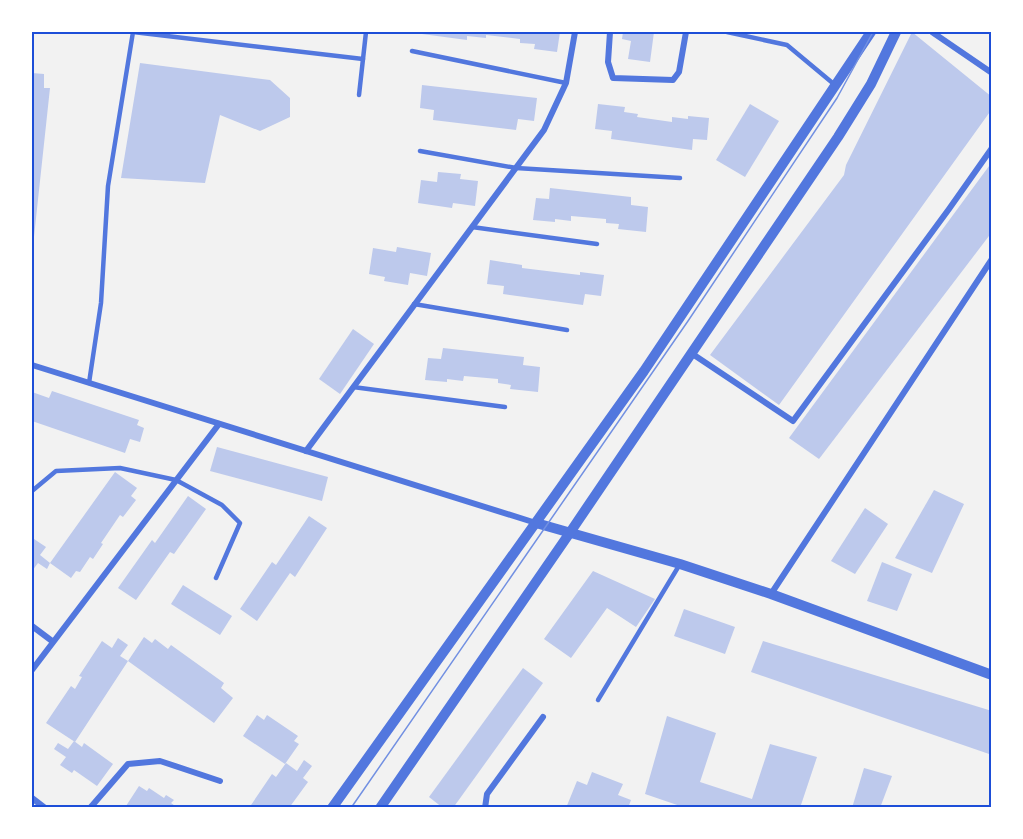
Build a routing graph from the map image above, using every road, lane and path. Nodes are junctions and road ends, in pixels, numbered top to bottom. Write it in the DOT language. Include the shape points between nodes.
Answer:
graph roads {
  1 [pos="366,32"];
  2 [pos="575,32"];
  3 [pos="610,32"];
  4 [pos="686,32"];
  5 [pos="727,32"];
  6 [pos="871,32"];
  7 [pos="896,32"];
  8 [pos="932,32"];
  9 [pos="412,51"];
  10 [pos="363,59"];
  11 [pos="992,73"];
  12 [pos="566,83"];
  13 [pos="835,85"];
  14 [pos="359,95"];
  15 [pos="992,148"];
  16 [pos="420,151"];
  17 [pos="516,168"];
  18 [pos="680,178"];
  19 [pos="472,227"];
  20 [pos="597,244"];
  21 [pos="992,259"];
  22 [pos="414,304"];
  23 [pos="567,330"];
  24 [pos="691,353"];
  25 [pos="32,365"];
  26 [pos="89,383"];
  27 [pos="353,387"];
  28 [pos="505,407"];
  29 [pos="219,424"];
  30 [pos="306,451"];
  31 [pos="176,480"];
  32 [pos="32,491"];
  33 [pos="536,523"];
  34 [pos="569,534"];
  35 [pos="681,564"];
  36 [pos="216,578"];
  37 [pos="771,594"];
  38 [pos="32,626"];
  39 [pos="52,641"];
  40 [pos="32,670"];
  41 [pos="992,675"];
  42 [pos="598,700"];
  43 [pos="543,717"];
  44 [pos="220,780"];
  45 [pos="32,798"];
  46 [pos="45,807"];
  47 [pos="90,807"];
  48 [pos="332,807"];
  49 [pos="380,807"];
  50 [pos="485,807"];
  1 -- 10 [label="lane"];
  2 -- 12 [label="street"];
  3 -- 4 [label="street" via="613,78 674,80"];
  5 -- 13 [label="lane" via="787,45"];
  6 -- 13 [label="street"];
  7 -- 24 [label="street" via="849,119"];
  8 -- 11 [label="street"];
  9 -- 12 [label="lane"];
  10 -- 14 [label="lane"];
  10 -- 26 [label="lane" via="133,32 108,186 102,303"];
  12 -- 17 [label="street" via="544,130"];
  13 -- 33 [label="street" via="644,371"];
  15 -- 24 [label="street" via="793,421"];
  16 -- 17 [label="lane"];
  17 -- 18 [label="lane"];
  17 -- 19 [label="street"];
  19 -- 20 [label="lane"];
  19 -- 22 [label="street"];
  21 -- 37 [label="street"];
  22 -- 23 [label="lane"];
  22 -- 27 [label="street"];
  24 -- 34 [label="street"];
  25 -- 26 [label="street"];
  26 -- 29 [label="street"];
  27 -- 28 [label="lane"];
  27 -- 30 [label="street"];
  29 -- 30 [label="street"];
  29 -- 31 [label="street"];
  30 -- 33 [label="street"];
  31 -- 32 [label="lane" via="120,468 56,471"];
  31 -- 36 [label="lane" via="222,505 240,523"];
  31 -- 39 [label="street"];
  33 -- 34 [label="street"];
  33 -- 48 [label="street"];
  34 -- 35 [label="street"];
  34 -- 49 [label="street"];
  35 -- 37 [label="street"];
  35 -- 42 [label="lane"];
  37 -- 41 [label="street"];
  38 -- 39 [label="street"];
  39 -- 40 [label="street"];
  43 -- 50 [label="street" via="487,794"];
  44 -- 47 [label="street" via="160,761 128,764"];
  45 -- 46 [label="street"];
}
